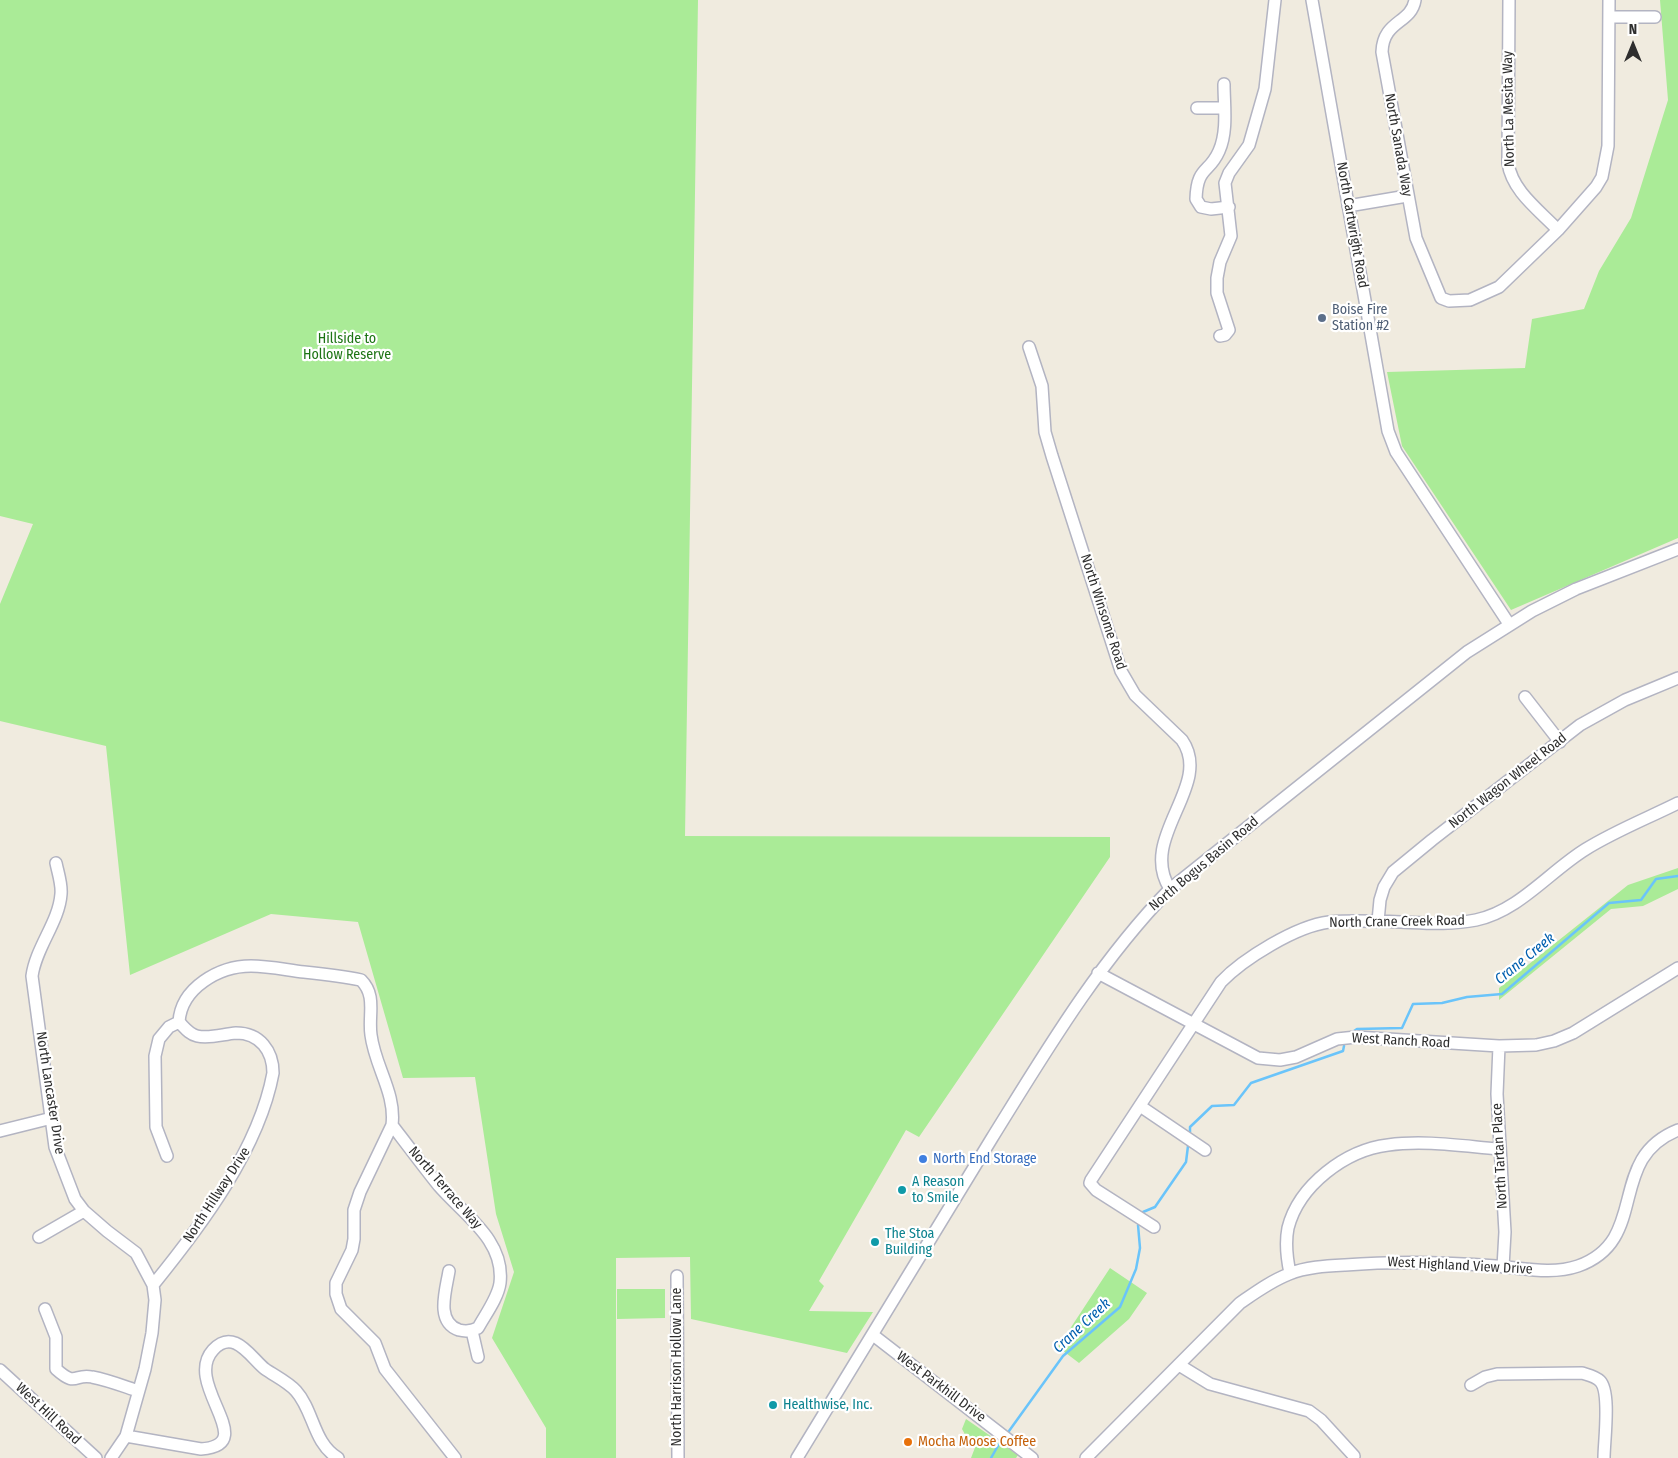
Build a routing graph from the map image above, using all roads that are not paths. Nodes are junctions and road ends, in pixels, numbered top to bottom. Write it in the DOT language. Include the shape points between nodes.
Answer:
graph roads {
  1 [pos="1275,0"];
  2 [pos="1312,0"];
  3 [pos="1415,0"];
  4 [pos="1509,0"];
  5 [pos="1608,0"];
  6 [pos="1609,17"];
  7 [pos="1656,17"];
  8 [pos="1224,84"];
  9 [pos="1197,108"];
  10 [pos="1224,108"];
  11 [pos="1407,196"];
  12 [pos="1229,206"];
  13 [pos="1348,206"];
  14 [pos="1558,230"];
  15 [pos="1220,336"];
  16 [pos="1029,347"];
  17 [pos="1678,549"];
  18 [pos="1509,624"];
  19 [pos="1678,678"];
  20 [pos="1525,697"];
  21 [pos="1560,742"];
  22 [pos="1678,804"];
  23 [pos="56,863"];
  24 [pos="1170,889"];
  25 [pos="1378,921"];
  26 [pos="1678,968"];
  27 [pos="1098,973"];
  28 [pos="179,1022"];
  29 [pos="1193,1024"];
  30 [pos="1499,1046"];
  31 [pos="1140,1106"];
  32 [pos="52,1118"];
  33 [pos="392,1125"];
  34 [pos="1678,1130"];
  35 [pos="0,1131"];
  36 [pos="1498,1149"];
  37 [pos="1205,1150"];
  38 [pos="167,1156"];
  39 [pos="84,1211"];
  40 [pos="1154,1228"];
  41 [pos="39,1237"];
  42 [pos="1503,1266"];
  43 [pos="449,1271"];
  44 [pos="1290,1273"];
  45 [pos="677,1276"];
  46 [pos="153,1285"];
  47 [pos="45,1309"];
  48 [pos="472,1331"];
  49 [pos="873,1335"];
  50 [pos="478,1356"];
  51 [pos="1179,1365"];
  52 [pos="0,1370"];
  53 [pos="1471,1385"];
  54 [pos="138,1391"];
  55 [pos="126,1436"];
  56 [pos="90,1456"];
  57 [pos="1354,1456"];
  58 [pos="111,1458"];
  59 [pos="338,1458"];
  60 [pos="455,1458"];
  61 [pos="678,1458"];
  62 [pos="797,1458"];
  63 [pos="1032,1458"];
  64 [pos="1086,1458"];
  65 [pos="1604,1458"];
  1 -- 12 [label="street" via="1265,89 1249,145 1225,183"];
  2 -- 13 [label="street, North Cartwright Road"];
  3 -- 11 [label="street, North Sanada Way" via="1409,14 1387,31 1382,41"];
  4 -- 14 [label="street, North La Mesita Way" via="1510,176 1517,188"];
  5 -- 6 [label="street"];
  6 -- 7 [label="street"];
  6 -- 14 [label="street" via="1606,162 1596,187"];
  8 -- 10 [label="street"];
  9 -- 10 [label="street"];
  10 -- 12 [label="street" via="1222,142 1218,153 1199,176 1196,199 1201,207 1212,210"];
  11 -- 13 [label="street"];
  11 -- 14 [label="street, North Sanada Way" via="1416,238 1441,298 1459,301 1490,293"];
  12 -- 15 [label="street" via="1232,236 1220,262 1217,278 1217,293 1229,330"];
  13 -- 18 [label="street, North Cartwright Road" via="1388,431 1396,452"];
  16 -- 24 [label="street, North Winsome Road" via="1042,386 1045,432 1121,671 1135,695 1188,748 1191,760 1188,778 1160,857"];
  17 -- 18 [label="street, North Bogus Basin Road" via="1576,589"];
  18 -- 24 [label="street, North Bogus Basin Road" via="1375,723"];
  19 -- 21 [label="street, North Wagon Wheel Road" via="1625,700 1580,725"];
  20 -- 21 [label="street"];
  21 -- 25 [label="street, North Wagon Wheel Road" via="1393,872 1380,900"];
  22 -- 25 [label="street, North Crane Creek Road" via="1588,848 1512,905 1496,913 1456,924"];
  23 -- 32 [label="street, North Lancaster Drive" via="61,894 59,907 38,952 32,976"];
  24 -- 27 [label="street, North Bogus Basin Road"];
  25 -- 29 [label="street, North Crane Creek Road" via="1327,922 1266,948 1231,972"];
  26 -- 30 [label="street, West Ranch Road" via="1554,1041"];
  27 -- 29 [label="street, West Ranch Road"];
  27 -- 49 [label="street, North Bogus Basin Road" via="1033,1072"];
  28 -- 33 [label="street" via="185,1001 193,990 217,973 237,968 250,966 361,980 371,996 371,1035 377,1064 393,1104"];
  28 -- 38 [label="street" via="169,1027 159,1039 155,1056 156,1127"];
  28 -- 46 [label="street, North Hillway Drive" via="188,1032 198,1036 237,1033 262,1041 271,1057 273,1073 250,1145 180,1252"];
  29 -- 30 [label="street, West Ranch Road" via="1258,1058 1280,1060 1296,1057 1337,1039 1356,1037"];
  29 -- 31 [label="street, North Crane Creek Road"];
  30 -- 36 [label="street, North Tartan Place"];
  31 -- 37 [label="street"];
  31 -- 40 [label="street, North Crane Creek Road" via="1090,1183"];
  32 -- 35 [label="street"];
  32 -- 39 [label="street, North Lancaster Drive" via="55,1147 75,1199"];
  33 -- 48 [label="street, North Terrace Way" via="440,1187 474,1220 488,1238 499,1262 500,1286 478,1328"];
  33 -- 60 [label="street" via="354,1210 352,1250 336,1283 336,1294 341,1309 375,1343 385,1368"];
  34 -- 42 [label="street, West Highland View Drive" via="1654,1144 1643,1156 1634,1173 1619,1231 1597,1255 1580,1265 1561,1270"];
  36 -- 42 [label="street, North Tartan Place" via="1505,1232"];
  36 -- 44 [label="street" via="1411,1143 1386,1145 1362,1152 1336,1166 1313,1185 1295,1210 1288,1228 1286,1247"];
  39 -- 41 [label="street"];
  39 -- 46 [label="street, North Lancaster Drive" via="136,1253"];
  42 -- 44 [label="street, West Highland View Drive" via="1384,1262 1315,1267"];
  43 -- 48 [label="street" via="444,1314 454,1328"];
  44 -- 51 [label="street, West Highland View Drive" via="1264,1285 1240,1303"];
  45 -- 61 [label="street, North Harrison Hollow Lane"];
  46 -- 54 [label="street, North Lancaster Drive" via="152,1333"];
  47 -- 54 [label="street" via="56,1337 56,1369 70,1379 90,1376"];
  48 -- 50 [label="street"];
  49 -- 62 [label="street, North Bogus Basin Road"];
  49 -- 63 [label="street, West Parkhill Drive"];
  51 -- 57 [label="street" via="1210,1384 1309,1411 1322,1420"];
  51 -- 64 [label="street, West Highland View Drive"];
  52 -- 56 [label="street, West Hill Road"];
  53 -- 65 [label="street" via="1497,1374 1582,1373 1592,1376 1600,1381 1606,1398"];
  54 -- 55 [label="street, North Lancaster Drive"];
  55 -- 58 [label="street, North Lancaster Drive"];
  55 -- 59 [label="street" via="201,1449 222,1443 224,1424 204,1368 214,1349 232,1343 246,1349 263,1367 296,1391 316,1432"];
}
